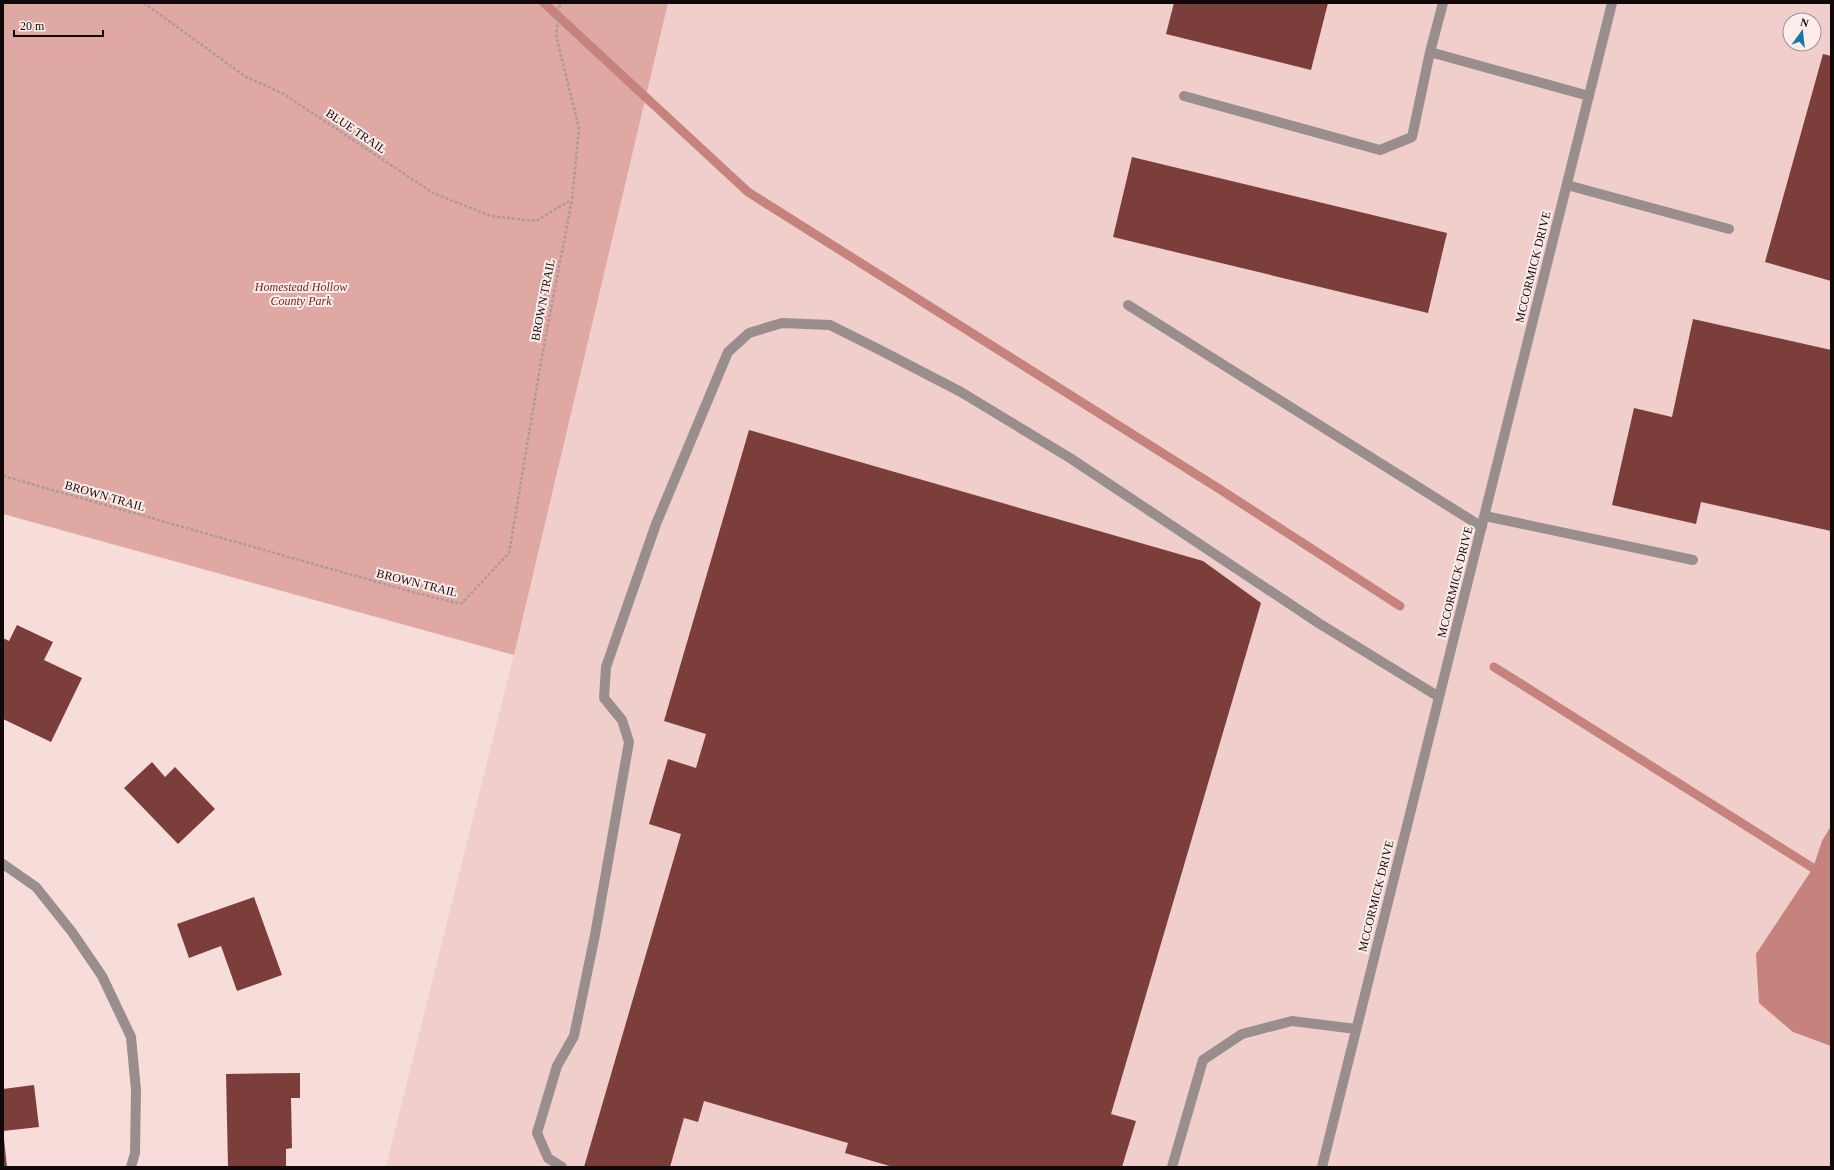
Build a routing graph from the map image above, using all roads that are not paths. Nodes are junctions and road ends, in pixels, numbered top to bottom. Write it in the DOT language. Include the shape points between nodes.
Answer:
graph roads {
  1 [pos="1443,3"];
  2 [pos="1612,3"];
  3 [pos="1430,52"];
  4 [pos="1184,96"];
  5 [pos="1589,96"];
  6 [pos="1567,185"];
  7 [pos="1729,229"];
  8 [pos="1128,305"];
  9 [pos="1484,516"];
  10 [pos="1482,527"];
  11 [pos="1693,560"];
  12 [pos="1439,697"];
  13 [pos="3,864"];
  14 [pos="1356,1029"];
  15 [pos="131,1167"];
  16 [pos="562,1167"];
  17 [pos="1172,1167"];
  18 [pos="1322,1167"];
  1 -- 3 [label="street"];
  2 -- 5 [label="street, MCCORMICK DRIVE"];
  3 -- 4 [label="street" via="1412,137 1380,150"];
  3 -- 5 [label="street"];
  5 -- 6 [label="street, MCCORMICK DRIVE"];
  6 -- 7 [label="street"];
  6 -- 9 [label="street, MCCORMICK DRIVE"];
  8 -- 10 [label="street"];
  9 -- 10 [label="street, MCCORMICK DRIVE"];
  9 -- 11 [label="street"];
  10 -- 12 [label="street, MCCORMICK DRIVE"];
  12 -- 14 [label="street, MCCORMICK DRIVE"];
  12 -- 16 [label="street" via="1320,624 1070,458 968,396 830,326 782,323 749,333 728,352 656,524 606,667 604,698 622,720 629,742 595,936 574,1036 557,1066 537,1133 548,1158"];
  13 -- 15 [label="street" via="36,887 72,932 102,976 130,1037 136,1090 134,1153"];
  14 -- 17 [label="street" via="1292,1021 1242,1034 1203,1060"];
  14 -- 18 [label="street, MCCORMICK DRIVE"];
}
